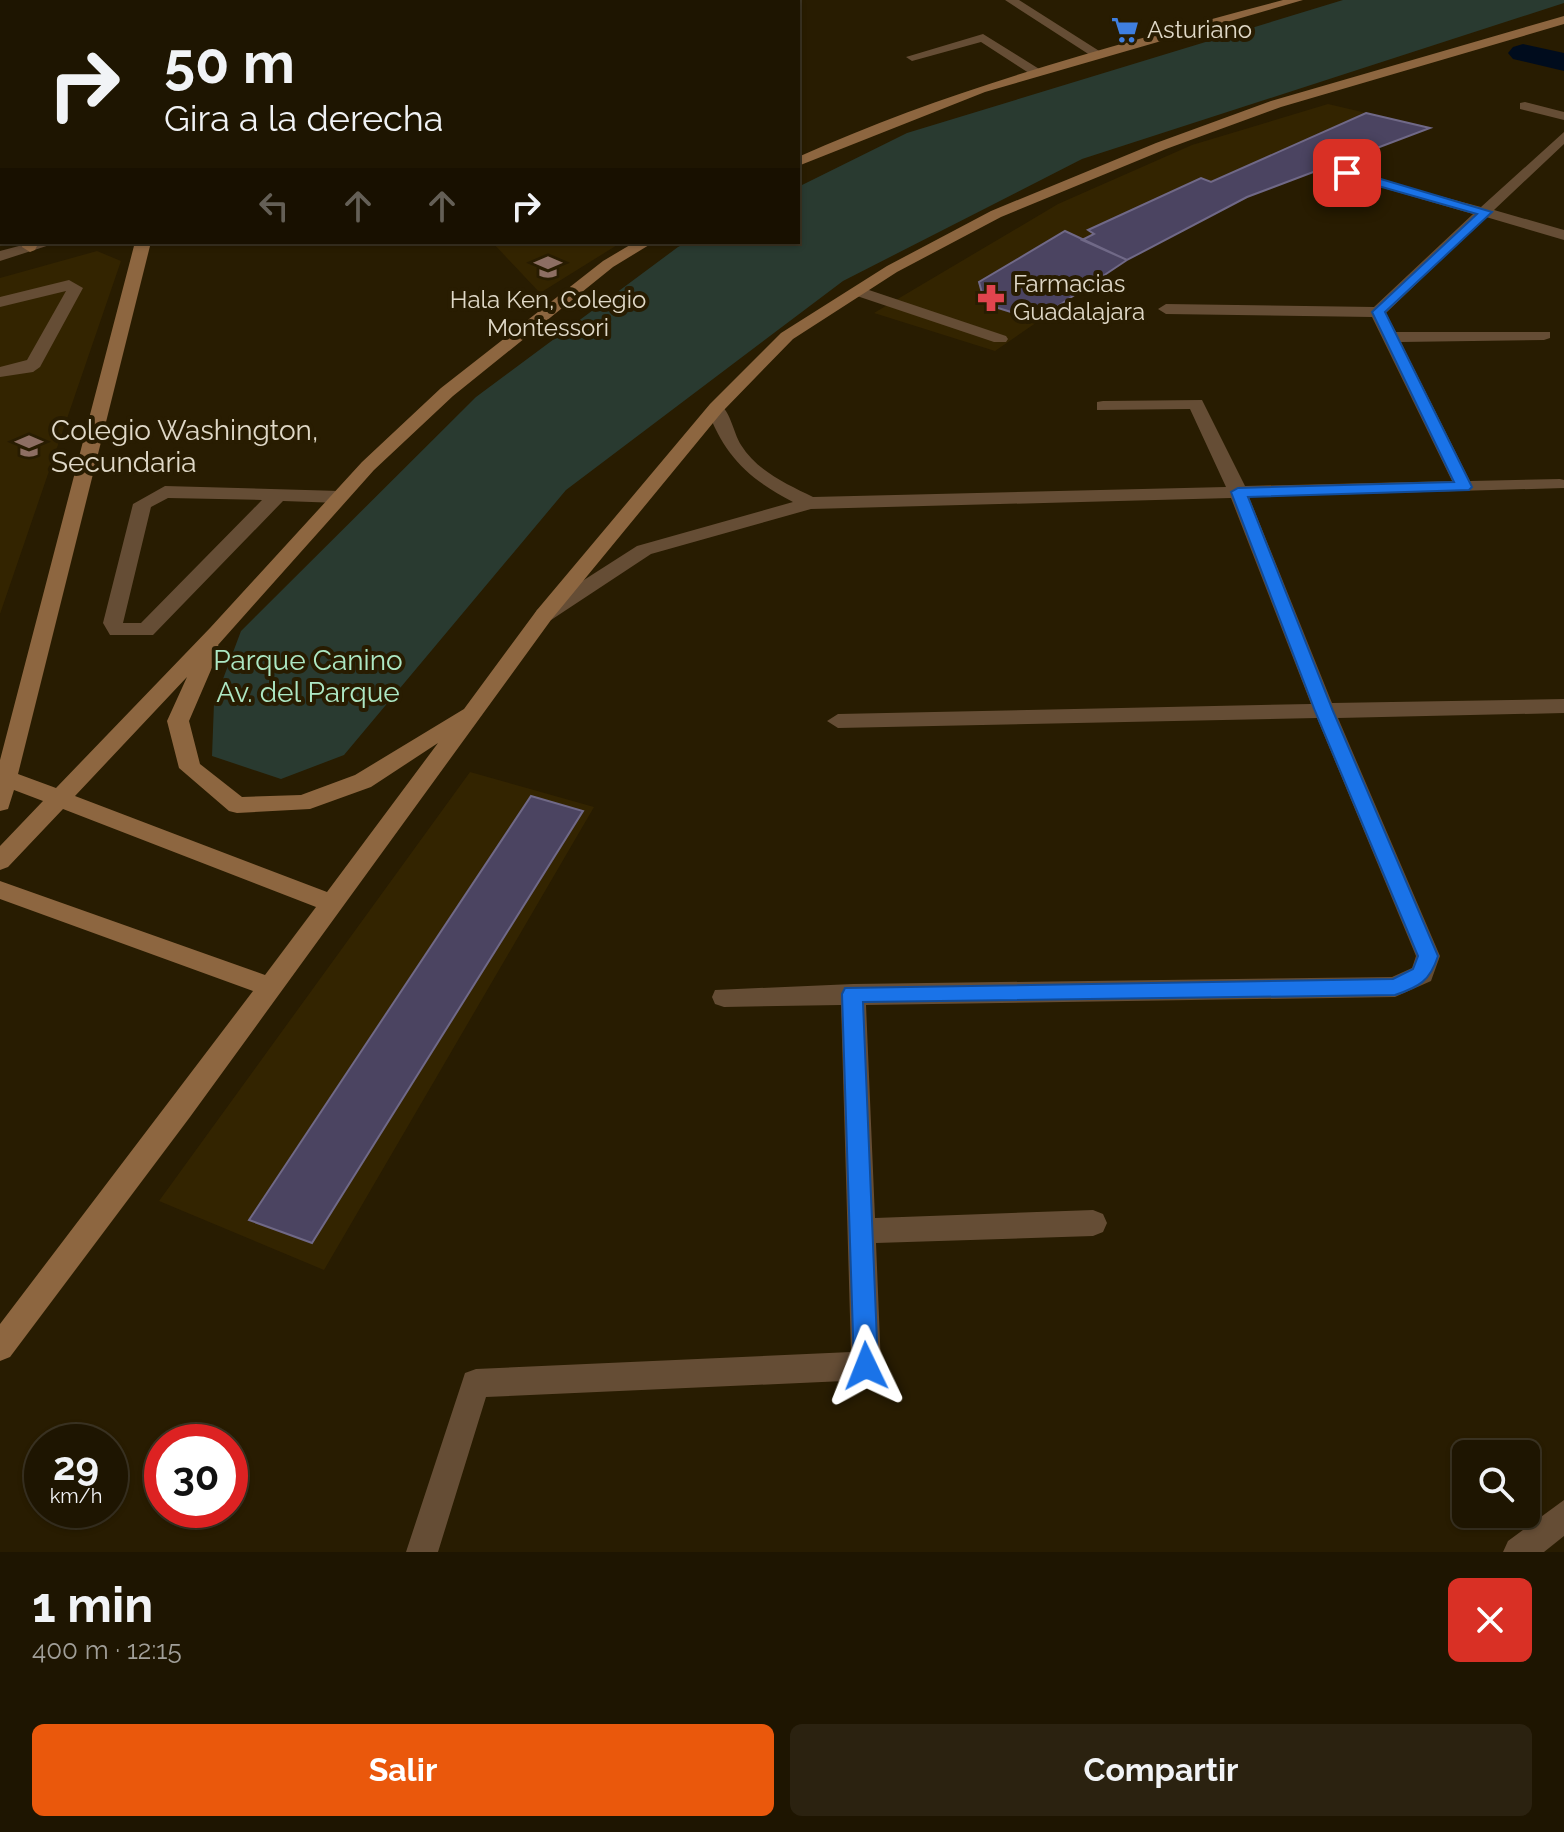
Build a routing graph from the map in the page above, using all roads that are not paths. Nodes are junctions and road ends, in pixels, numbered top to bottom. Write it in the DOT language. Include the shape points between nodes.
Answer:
graph roads {
  1 [pos="1297,0"];
  2 [pos="1016,1"];
  3 [pos="1564,20"];
  4 [pos="1098,54"];
  5 [pos="912,57"];
  6 [pos="1037,72"];
  7 [pos="1525,106"];
  8 [pos="1564,116"];
  9 [pos="1564,136"];
  10 [pos="800,161"];
  11 [pos="1347,173"];
  12 [pos="1486,212"];
  13 [pos="1564,235"];
  14 [pos="142,244"];
  15 [pos="643,244"];
  16 [pos="30,245"];
  17 [pos="0,256"];
  18 [pos="857,291"];
  19 [pos="0,302"];
  20 [pos="1166,309"];
  21 [pos="1378,312"];
  22 [pos="1544,335"];
  23 [pos="1392,337"];
  24 [pos="1000,339"];
  25 [pos="0,372"];
  26 [pos="1103,406"];
  27 [pos="716,408"];
  28 [pos="1560,484"];
  29 [pos="1464,487"];
  30 [pos="1238,492"];
  31 [pos="278,495"];
  32 [pos="340,497"];
  33 [pos="810,503"];
  34 [pos="544,615"];
  35 [pos="217,633"];
  36 [pos="1564,706"];
  37 [pos="475,709"];
  38 [pos="1324,711"];
  39 [pos="838,721"];
  40 [pos="6,778"];
  41 [pos="59,799"];
  42 [pos="0,803"];
  43 [pos="0,861"];
  44 [pos="0,890"];
  45 [pos="330,903"];
  46 [pos="270,987"];
  47 [pos="853,994"];
  48 [pos="724,997"];
  49 [pos="1093,1223"];
  50 [pos="861,1231"];
  51 [pos="0,1347"];
  52 [pos="1564,1516"];
  53 [pos="422,1552"];
  54 [pos="1519,1552"];
  1 -- 4 [label="main road"];
  2 -- 4 [label="street"];
  3 -- 18 [label="main road" via="1276,104 1161,146 996,214"];
  4 -- 6 [label="main road"];
  5 -- 6 [label="street" via="983,38"];
  6 -- 10 [label="main road" via="853,135"];
  7 -- 8 [label="street"];
  9 -- 12 [label="street"];
  11 -- 12 [label="street"];
  12 -- 13 [label="street"];
  12 -- 21 [label="street"];
  14 -- 40 [label="main road"];
  15 -- 32 [label="main road" via="608,264 447,392"];
  16 -- 17 [label="street"];
  18 -- 24 [label="street"];
  18 -- 27 [label="main road" via="787,336"];
  19 -- 25 [label="street" via="69,285 75,288 34,363"];
  20 -- 21 [label="street"];
  21 -- 23 [label="street"];
  22 -- 23 [label="street"];
  23 -- 29 [label="street"];
  26 -- 30 [label="street" via="1196,404"];
  27 -- 33 [label="street" via="724,437 743,463"];
  27 -- 34 [label="main road"];
  28 -- 29 [label="street"];
  29 -- 30 [label="street"];
  30 -- 33 [label="street"];
  30 -- 38 [label="street"];
  31 -- 31 [label="street" via="165,492 142,504 113,623 117,630 146,630"];
  31 -- 32 [label="street"];
  32 -- 35 [label="main road"];
  33 -- 34 [label="street" via="644,550"];
  34 -- 37 [label="main road"];
  35 -- 37 [label="main road" via="178,721 190,768 237,805 302,803 363,781"];
  35 -- 41 [label="main road"];
  36 -- 38 [label="street"];
  37 -- 45 [label="main road"];
  38 -- 39 [label="street"];
  38 -- 47 [label="street" via="1428,956 1422,974 1395,987"];
  40 -- 41 [label="main road"];
  40 -- 42 [label="main road"];
  41 -- 43 [label="main road"];
  41 -- 45 [label="main road"];
  44 -- 46 [label="main road"];
  45 -- 46 [label="main road"];
  46 -- 51 [label="main road"];
  47 -- 48 [label="street"];
  47 -- 50 [label="street"];
  49 -- 50 [label="street"];
  50 -- 53 [label="street" via="866,1366 476,1383"];
  52 -- 54 [label="street"];
}
